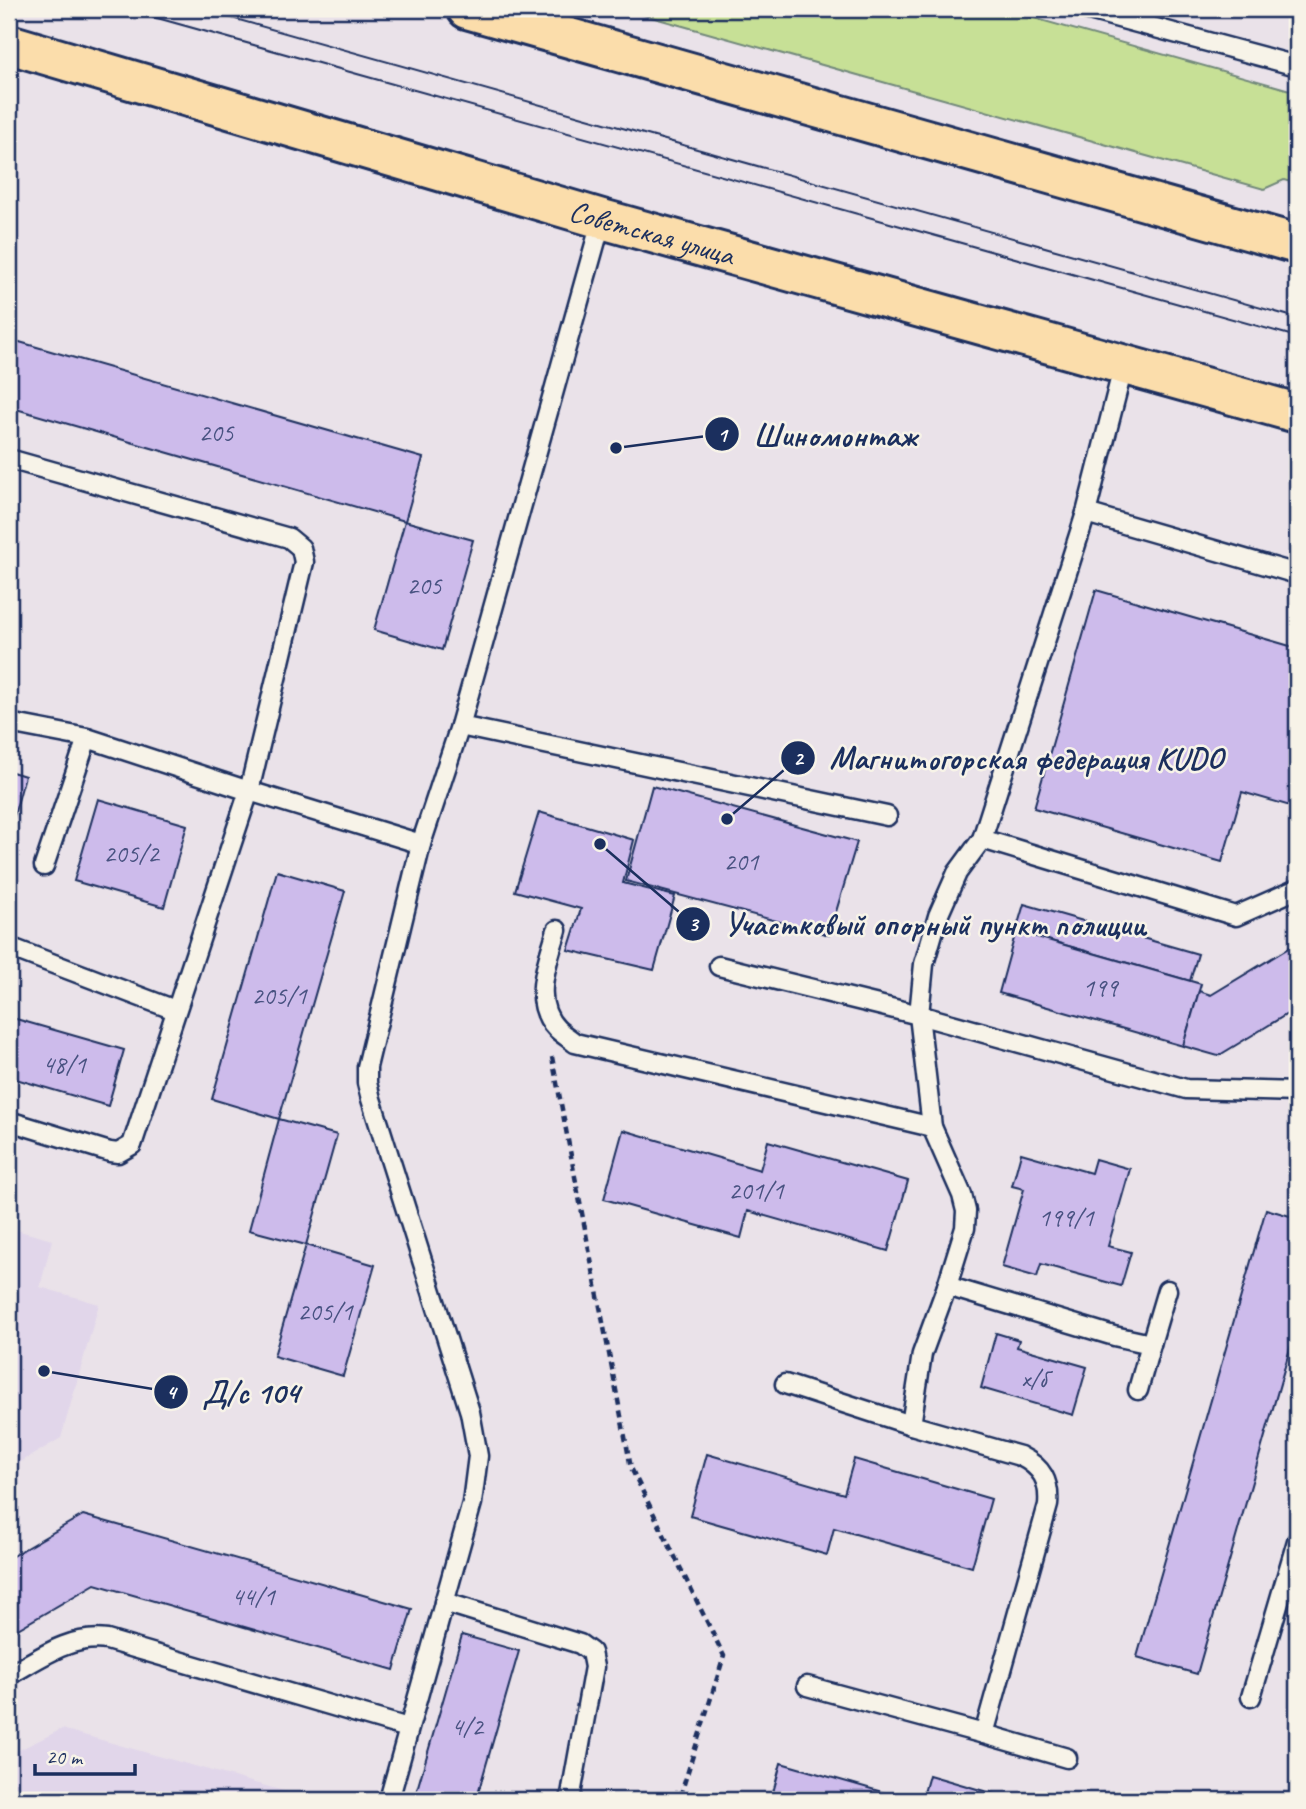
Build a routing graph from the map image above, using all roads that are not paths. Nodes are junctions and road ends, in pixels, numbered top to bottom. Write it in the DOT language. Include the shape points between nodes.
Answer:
graph roads {
  1 [pos="467,9"];
  2 [pos="1085,9"];
  3 [pos="9,44"];
  4 [pos="1297,66"];
  5 [pos="602,219"];
  6 [pos="1297,244"];
  7 [pos="1124,364"];
  8 [pos="1297,413"];
  9 [pos="9,459"];
  10 [pos="1086,513"];
  11 [pos="1297,574"];
  12 [pos="9,723"];
  13 [pos="460,726"];
  14 [pos="88,738"];
  15 [pos="249,791"];
  16 [pos="887,816"];
  17 [pos="982,838"];
  18 [pos="421,844"];
  19 [pos="44,866"];
  20 [pos="1297,889"];
  21 [pos="557,930"];
  22 [pos="9,947"];
  23 [pos="719,966"];
  24 [pos="175,1010"];
  25 [pos="919,1016"];
  26 [pos="1297,1092"];
  27 [pos="9,1121"];
  28 [pos="932,1127"];
  29 [pos="947,1286"];
  30 [pos="1167,1290"];
  31 [pos="1151,1344"];
  32 [pos="785,1384"];
  33 [pos="1138,1390"];
  34 [pos="911,1425"];
  35 [pos="1297,1541"];
  36 [pos="444,1602"];
  37 [pos="9,1675"];
  38 [pos="807,1686"];
  39 [pos="1251,1697"];
  40 [pos="408,1728"];
  41 [pos="984,1734"];
  42 [pos="1067,1758"];
  43 [pos="389,1800"];
  44 [pos="570,1800"];
  1 -- 6 [label="main road"];
  2 -- 4 [label="lane"];
  3 -- 5 [label="main road, Советская улица"];
  5 -- 7 [label="main road, Советская улица"];
  5 -- 13 [label="lane"];
  7 -- 8 [label="main road, Советская улица"];
  7 -- 10 [label="lane"];
  9 -- 15 [label="lane" via="289,538 301,548 304,562"];
  10 -- 11 [label="lane"];
  10 -- 17 [label="lane"];
  12 -- 14 [label="lane"];
  13 -- 16 [label="lane"];
  13 -- 18 [label="lane"];
  14 -- 15 [label="lane"];
  14 -- 19 [label="lane"];
  15 -- 18 [label="lane"];
  15 -- 24 [label="lane"];
  17 -- 20 [label="lane" via="1236,916"];
  17 -- 25 [label="lane" via="957,873 938,916 924,964"];
  18 -- 36 [label="lane" via="370,1051 367,1083 470,1412 478,1456 472,1503"];
  21 -- 28 [label="lane" via="542,979 544,1005 555,1028 575,1043"];
  22 -- 24 [label="lane"];
  23 -- 25 [label="lane"];
  24 -- 27 [label="lane" via="135,1138 126,1150 110,1152"];
  25 -- 26 [label="lane" via="1185,1089"];
  25 -- 28 [label="lane"];
  28 -- 29 [label="lane" via="966,1211"];
  29 -- 31 [label="lane"];
  29 -- 34 [label="lane" via="922,1354"];
  30 -- 31 [label="lane"];
  31 -- 33 [label="lane"];
  32 -- 34 [label="lane"];
  34 -- 41 [label="lane" via="1020,1456 1034,1463 1049,1490"];
  35 -- 39 [label="lane"];
  36 -- 40 [label="lane"];
  36 -- 44 [label="lane" via="580,1644 591,1652 594,1667"];
  37 -- 40 [label="lane" via="64,1645 92,1638"];
  38 -- 41 [label="lane"];
  40 -- 43 [label="lane"];
  41 -- 42 [label="lane"];
}
